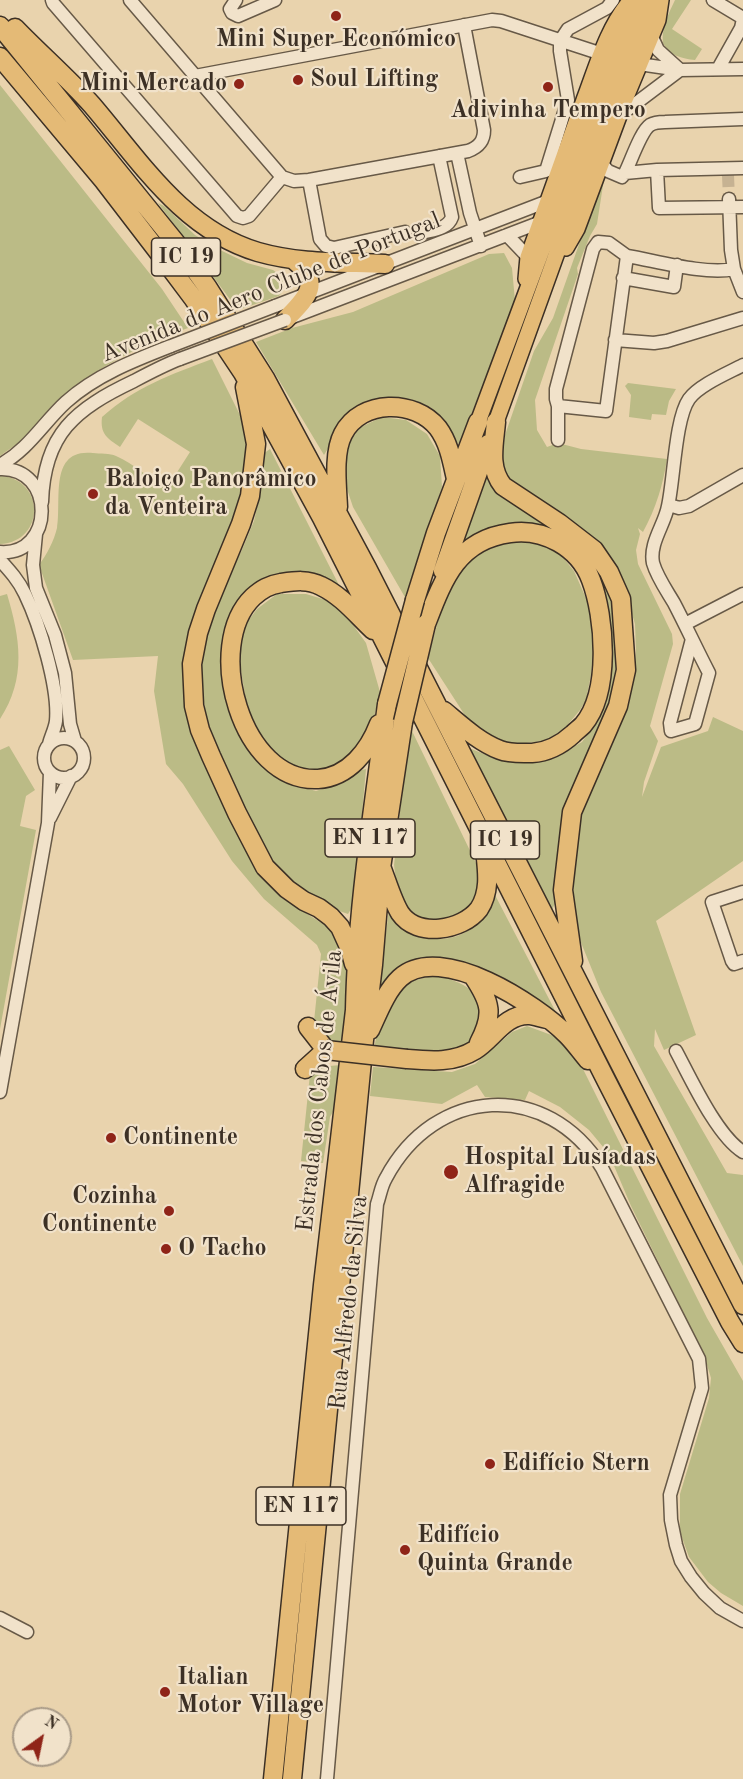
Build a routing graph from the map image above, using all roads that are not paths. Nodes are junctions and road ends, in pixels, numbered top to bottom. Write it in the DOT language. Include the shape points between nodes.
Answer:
graph roads {
  1 [pos="52,0"];
  2 [pos="130,0"];
  3 [pos="275,0"];
  4 [pos="613,0"];
  5 [pos="631,0"];
  6 [pos="641,0"];
  7 [pos="655,0"];
  8 [pos="661,0"];
  9 [pos="713,0"];
  10 [pos="233,4"];
  11 [pos="139,6"];
  12 [pos="0,14"];
  13 [pos="743,19"];
  14 [pos="464,25"];
  15 [pos="0,26"];
  16 [pos="651,35"];
  17 [pos="560,42"];
  18 [pos="581,48"];
  19 [pos="617,56"];
  20 [pos="0,57"];
  21 [pos="718,69"];
  22 [pos="743,69"];
  23 [pos="680,70"];
  24 [pos="593,75"];
  25 [pos="195,76"];
  26 [pos="619,116"];
  27 [pos="743,119"];
  28 [pos="463,152"];
  29 [pos="439,156"];
  30 [pos="601,164"];
  31 [pos="743,168"];
  32 [pos="657,170"];
  33 [pos="625,173"];
  34 [pos="282,177"];
  35 [pos="520,177"];
  36 [pos="309,180"];
  37 [pos="554,196"];
  38 [pos="729,203"];
  39 [pos="743,207"];
  40 [pos="579,209"];
  41 [pos="548,220"];
  42 [pos="474,229"];
  43 [pos="405,232"];
  44 [pos="422,233"];
  45 [pos="507,235"];
  46 [pos="480,246"];
  47 [pos="627,256"];
  48 [pos="528,257"];
  49 [pos="294,260"];
  50 [pos="385,264"];
  51 [pos="677,265"];
  52 [pos="734,269"];
  53 [pos="623,278"];
  54 [pos="743,292"];
  55 [pos="309,294"];
  56 [pos="525,299"];
  57 [pos="280,313"];
  58 [pos="743,318"];
  59 [pos="615,340"];
  60 [pos="743,365"];
  61 [pos="243,373"];
  62 [pos="558,406"];
  63 [pos="487,422"];
  64 [pos="558,440"];
  65 [pos="0,467"];
  66 [pos="743,475"];
  67 [pos="456,479"];
  68 [pos="42,502"];
  69 [pos="669,505"];
  70 [pos="338,511"];
  71 [pos="36,534"];
  72 [pos="0,552"];
  73 [pos="0,560"];
  74 [pos="743,594"];
  75 [pos="426,624"];
  76 [pos="685,624"];
  77 [pos="692,639"];
  78 [pos="387,644"];
  79 [pos="387,704"];
  80 [pos="437,705"];
  81 [pos="75,741"];
  82 [pos="49,744"];
  83 [pos="50,772"];
  84 [pos="71,776"];
  85 [pos="48,823"];
  86 [pos="484,840"];
  87 [pos="381,868"];
  88 [pos="743,892"];
  89 [pos="743,961"];
  90 [pos="356,972"];
  91 [pos="472,974"];
  92 [pos="574,974"];
  93 [pos="549,1019"];
  94 [pos="308,1027"];
  95 [pos="364,1040"];
  96 [pos="476,1049"];
  97 [pos="326,1050"];
  98 [pos="676,1051"];
  99 [pos="305,1069"];
  100 [pos="607,1082"];
  101 [pos="0,1092"];
  102 [pos="743,1152"];
  103 [pos="743,1305"];
  104 [pos="743,1343"];
  105 [pos="0,1618"];
  106 [pos="743,1622"];
  107 [pos="27,1632"];
  108 [pos="273,1779"];
  109 [pos="292,1779"];
  110 [pos="327,1779"];
  1 -- 34 [label="street" via="237,216 249,216"];
  2 -- 11 [label="street"];
  3 -- 10 [label="street" via="241,16 235,16"];
  4 -- 17 [label="street" via="607,8 567,29"];
  5 -- 19 [label="main road" via="622,10"];
  6 -- 19 [label="main road"];
  7 -- 19 [label="main road"];
  8 -- 16 [label="main road"];
  9 -- 13 [label="street"];
  11 -- 25 [label="street"];
  12 -- 49 [label="highway" via="76,87 157,184 198,221 245,248"];
  13 -- 21 [label="street"];
  14 -- 17 [label="street" via="501,21"];
  14 -- 25 [label="street"];
  14 -- 28 [label="street" via="484,136 479,145"];
  15 -- 70 [label="highway, IC 19" via="208,288 265,378"];
  16 -- 19 [label="main road"];
  16 -- 23 [label="street" via="658,50"];
  17 -- 18 [label="street"];
  17 -- 35 [label="street" via="568,100 546,171"];
  18 -- 19 [label="street"];
  18 -- 24 [label="street"];
  19 -- 23 [label="street"];
  19 -- 24 [label="main road"];
  19 -- 26 [label="main road"];
  19 -- 37 [label="main road"];
  19 -- 40 [label="main road"];
  20 -- 61 [label="highway, IC 19" via="160,254"];
  21 -- 22 [label="street"];
  21 -- 23 [label="street"];
  23 -- 26 [label="street"];
  24 -- 37 [label="main road"];
  25 -- 34 [label="street"];
  26 -- 30 [label="main road"];
  27 -- 33 [label="street" via="649,125"];
  28 -- 29 [label="street"];
  28 -- 42 [label="street"];
  29 -- 36 [label="street"];
  29 -- 44 [label="street" via="451,221 445,227"];
  30 -- 33 [label="street" via="622,177"];
  30 -- 40 [label="main road"];
  31 -- 32 [label="street" via="728,172"];
  32 -- 33 [label="street"];
  32 -- 38 [label="street" via="659,208"];
  34 -- 36 [label="street"];
  36 -- 43 [label="street" via="320,239 326,246 334,248"];
  37 -- 40 [label="main road"];
  37 -- 41 [label="main road"];
  37 -- 42 [label="street, Avenida do Aero Clube de Portugal"];
  38 -- 39 [label="street"];
  38 -- 52 [label="street"];
  40 -- 41 [label="main road"];
  40 -- 63 [label="main road"];
  41 -- 45 [label="street, Avenida do Aero Clube de Portugal"];
  41 -- 48 [label="main road"];
  41 -- 56 [label="main road"];
  42 -- 46 [label="street"];
  42 -- 50 [label="street, Avenida do Aero Clube de Portugal"];
  45 -- 46 [label="street, Avenida do Aero Clube de Portugal"];
  45 -- 48 [label="street"];
  46 -- 57 [label="street, Avenida do Aero Clube de Portugal"];
  47 -- 51 [label="street"];
  47 -- 53 [label="street"];
  47 -- 62 [label="street" via="609,243 598,242 593,249 556,389"];
  48 -- 56 [label="main road"];
  49 -- 50 [label="highway"];
  49 -- 55 [label="highway" via="308,275"];
  50 -- 55 [label="street, Avenida do Aero Clube de Portugal"];
  51 -- 52 [label="street"];
  51 -- 53 [label="street" via="674,287"];
  52 -- 54 [label="street"];
  53 -- 59 [label="street"];
  55 -- 57 [label="highway"];
  56 -- 63 [label="main road"];
  57 -- 65 [label="street, Avenida do Aero Clube de Portugal, bridge" via="171,345 124,365 60,408"];
  57 -- 68 [label="street, Avenida do Aero Clube de Portugal, bridge" via="105,395 80,413 54,444 46,462"];
  58 -- 59 [label="street" via="667,341"];
  59 -- 62 [label="street" via="606,411"];
  60 -- 69 [label="street" via="690,397 681,421"];
  61 -- 78 [label="highway, IC 19"];
  61 -- 90 [label="highway" via="256,444 250,496 198,633 192,664 194,706 211,756 265,867 303,901 332,917 350,949"];
  62 -- 64 [label="street"];
  63 -- 67 [label="highway, Estrada dos Cabos de Ávila / EN 117"];
  63 -- 75 [label="highway, Estrada dos Cabos de Ávila / EN 117"];
  63 -- 92 [label="highway" via="496,477 503,486 594,550 621,600 626,670 618,706 572,812 563,890"];
  65 -- 68 [label="street" via="29,480"];
  66 -- 69 [label="street" via="689,506"];
  67 -- 70 [label="highway" via="450,452 436,426 416,411 388,406 374,409 343,433 338,449"];
  67 -- 79 [label="highway, Estrada dos Cabos de Ávila / EN 117, bridge" via="415,600"];
  68 -- 71 [label="street, Avenida do Aero Clube de Portugal" via="41,524"];
  69 -- 76 [label="street" via="654,547 653,562"];
  70 -- 80 [label="highway, IC 19"];
  71 -- 72 [label="street" via="17,550"];
  71 -- 81 [label="street, Avenida do Aero Clube de Portugal" via="36,588 55,635"];
  73 -- 82 [label="street" via="25,594 43,642 56,705 56,722"];
  74 -- 76 [label="street"];
  75 -- 80 [label="highway" via="446,575 468,549 495,535 513,532 547,536 574,555 591,579 602,621 603,660 592,710 584,724 555,747 539,752 503,752 467,731"];
  75 -- 87 [label="highway, Estrada dos Cabos de Ávila / EN 117, bridge" via="403,722"];
  76 -- 77 [label="street"];
  77 -- 77 [label="street" via="670,723 671,731 695,724 709,673"];
  78 -- 79 [label="highway" via="344,601 320,585 294,581 270,585 246,604 238,617 232,635 230,674 237,705 256,745 277,766 312,779 334,775 359,759 375,735"];
  78 -- 86 [label="highway, IC 19"];
  79 -- 90 [label="highway, Estrada dos Cabos de Ávila / EN 117"];
  80 -- 92 [label="highway, IC 19"];
  81 -- 82 [label="street" via="60,738"];
  81 -- 84 [label="street" via="84,761"];
  82 -- 83 [label="street" via="44,760"];
  83 -- 84 [label="street" via="60,777"];
  83 -- 85 [label="street"];
  84 -- 85 [label="street"];
  85 -- 101 [label="street"];
  86 -- 87 [label="highway" via="488,886 480,908 451,927 423,927 400,913"];
  86 -- 100 [label="highway, IC 19"];
  87 -- 95 [label="highway, Estrada dos Cabos de Ávila / EN 117"];
  88 -- 89 [label="street" via="712,902 732,961"];
  90 -- 108 [label="highway, Estrada dos Cabos de Ávila / EN 117"];
  91 -- 93 [label="highway" via="517,995"];
  91 -- 95 [label="highway" via="433,967 413,970 390,991"];
  91 -- 96 [label="highway" via="486,994 490,1012"];
  92 -- 103 [label="highway, IC 19"];
  93 -- 96 [label="highway" via="515,1017"];
  93 -- 100 [label="highway"];
  94 -- 97 [label="highway"];
  95 -- 109 [label="highway, Estrada dos Cabos de Ávila / EN 117"];
  96 -- 97 [label="highway, bridge" via="462,1056 428,1061"];
  97 -- 99 [label="highway"];
  98 -- 102 [label="street" via="718,1124"];
  100 -- 104 [label="highway, IC 19"];
  105 -- 107 [label="street"];
  106 -- 110 [label="street, Rua Alfredo da Silva" via="704,1593 681,1561 676,1545 670,1495 702,1388 699,1359 602,1168 584,1142 550,1118 502,1105 463,1110 442,1118 414,1141 385,1179 377,1204"];
}
